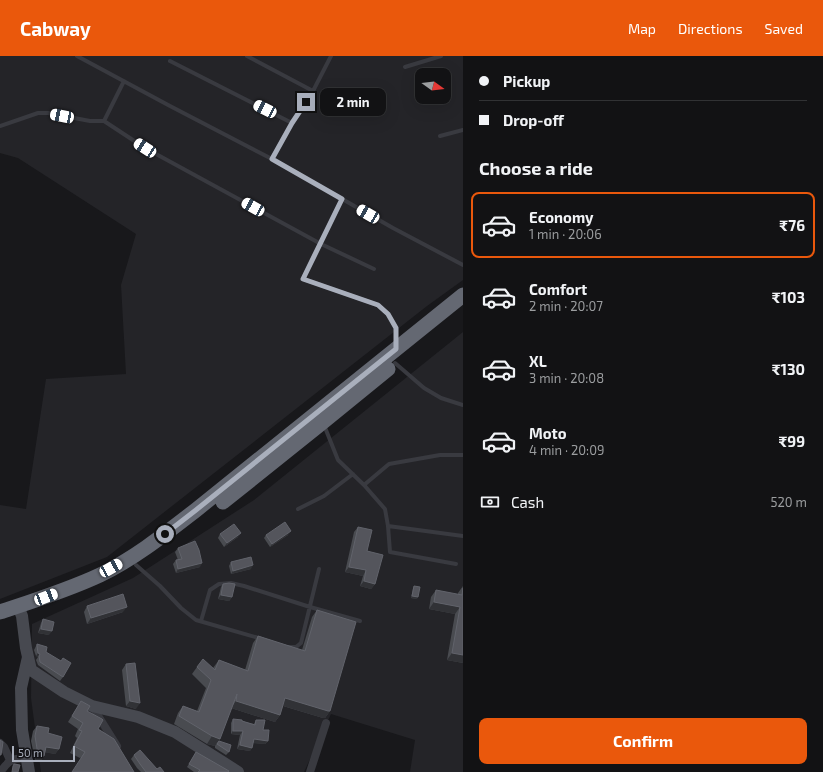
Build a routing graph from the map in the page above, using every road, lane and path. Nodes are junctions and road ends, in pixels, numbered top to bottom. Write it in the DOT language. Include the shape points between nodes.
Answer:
graph roads {
  1 [pos="77,56"];
  2 [pos="248,56"];
  3 [pos="331,56"];
  4 [pos="441,56"];
  5 [pos="170,61"];
  6 [pos="405,67"];
  7 [pos="124,81"];
  8 [pos="313,91"];
  9 [pos="104,121"];
  10 [pos="292,123"];
  11 [pos="0,126"];
  12 [pos="463,130"];
  13 [pos="440,136"];
  14 [pos="272,159"];
  15 [pos="342,199"];
  16 [pos="321,244"];
  17 [pos="463,265"];
  18 [pos="374,269"];
  19 [pos="463,295"];
  20 [pos="463,308"];
  21 [pos="395,356"];
  22 [pos="463,405"];
  23 [pos="323,422"];
  24 [pos="463,455"];
  25 [pos="353,474"];
  26 [pos="364,485"];
  27 [pos="298,508"];
  28 [pos="388,526"];
  29 [pos="463,536"];
  30 [pos="456,564"];
  31 [pos="136,565"];
  32 [pos="319,569"];
  33 [pos="310,607"];
  34 [pos="20,611"];
  35 [pos="0,612"];
  36 [pos="201,621"];
  37 [pos="360,621"];
  38 [pos="0,623"];
  39 [pos="268,641"];
  40 [pos="282,645"];
  41 [pos="28,657"];
  42 [pos="92,706"];
  43 [pos="326,723"];
  44 [pos="0,743"];
  45 [pos="120,750"];
  46 [pos="26,758"];
  47 [pos="10,760"];
  48 [pos="0,772"];
  49 [pos="29,772"];
  50 [pos="238,772"];
  51 [pos="310,772"];
  1 -- 7 [label="lane"];
  2 -- 8 [label="lane"];
  3 -- 8 [label="lane"];
  4 -- 6 [label="lane"];
  5 -- 10 [label="lane"];
  7 -- 9 [label="lane"];
  7 -- 14 [label="lane"];
  8 -- 10 [label="lane"];
  9 -- 11 [label="lane" via="38,113"];
  9 -- 16 [label="lane" via="145,148"];
  10 -- 14 [label="lane"];
  12 -- 13 [label="lane"];
  14 -- 15 [label="lane"];
  15 -- 16 [label="lane"];
  15 -- 17 [label="lane"];
  16 -- 18 [label="lane"];
  16 -- 21 [label="lane" via="303,279 378,305 388,314 396,328"];
  19 -- 21 [label="highway"];
  20 -- 21 [label="highway"];
  21 -- 22 [label="lane" via="424,388 441,398"];
  21 -- 23 [label="highway"];
  21 -- 34 [label="highway" via="155,541 100,575 52,594"];
  23 -- 25 [label="lane" via="338,460"];
  23 -- 31 [label="highway" via="161,550"];
  24 -- 26 [label="lane" via="440,455 389,464"];
  25 -- 26 [label="lane"];
  25 -- 27 [label="lane" via="324,496"];
  26 -- 28 [label="lane" via="385,509"];
  28 -- 29 [label="lane"];
  28 -- 30 [label="lane" via="390,552"];
  31 -- 34 [label="highway" via="104,584 49,606"];
  31 -- 36 [label="lane" via="180,608"];
  32 -- 33 [label="lane"];
  33 -- 36 [label="lane" via="244,586 219,584 210,590"];
  33 -- 37 [label="lane"];
  33 -- 40 [label="lane" via="301,643 296,647"];
  34 -- 35 [label="highway"];
  34 -- 38 [label="highway"];
  34 -- 41 [label="street"];
  36 -- 39 [label="lane"];
  41 -- 42 [label="street" via="31,670 64,692"];
  41 -- 46 [label="street" via="21,688"];
  42 -- 45 [label="street"];
  42 -- 50 [label="street" via="138,717 175,732"];
  43 -- 51 [label="street"];
  44 -- 47 [label="street"];
  46 -- 47 [label="street"];
  46 -- 49 [label="street"];
  47 -- 48 [label="street"];
}
